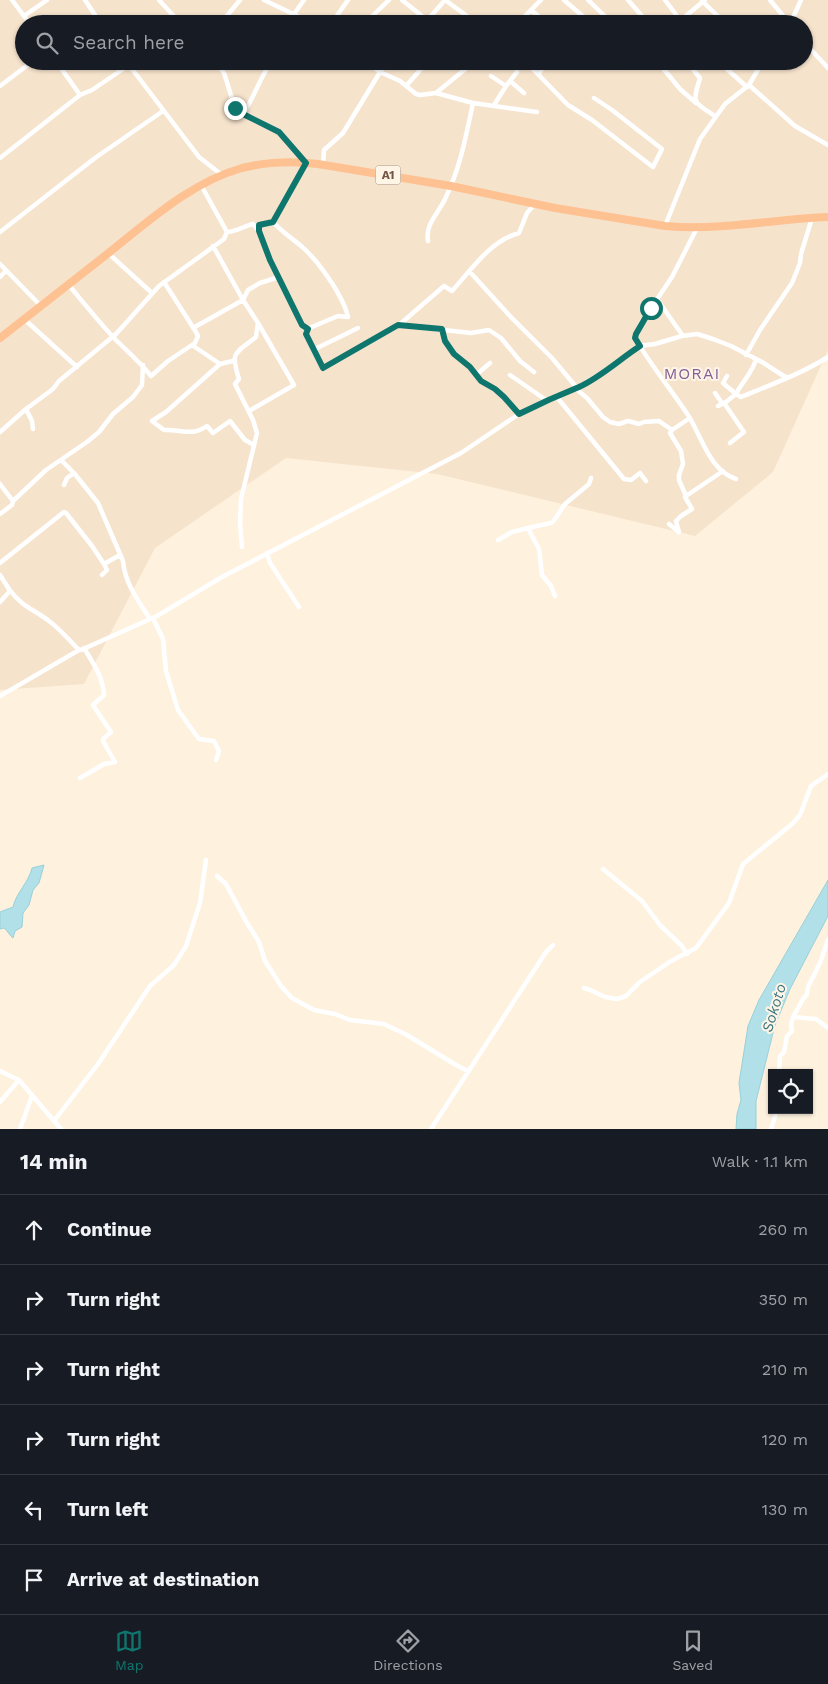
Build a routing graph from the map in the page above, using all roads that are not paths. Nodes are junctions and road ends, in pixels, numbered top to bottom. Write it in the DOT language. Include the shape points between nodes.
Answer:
graph roads {
  1 [pos="12,0"];
  2 [pos="47,0"];
  3 [pos="85,0"];
  4 [pos="159,0"];
  5 [pos="240,0"];
  6 [pos="264,0"];
  7 [pos="304,0"];
  8 [pos="348,0"];
  9 [pos="389,0"];
  10 [pos="402,0"];
  11 [pos="445,0"];
  12 [pos="540,0"];
  13 [pos="564,0"];
  14 [pos="588,0"];
  15 [pos="628,0"];
  16 [pos="665,0"];
  17 [pos="703,0"];
  18 [pos="770,0"];
  19 [pos="801,0"];
  20 [pos="531,10"];
  21 [pos="294,14"];
  22 [pos="23,15"];
  23 [pos="25,15"];
  24 [pos="95,15"];
  25 [pos="173,15"];
  26 [pos="228,15"];
  27 [pos="337,15"];
  28 [pos="373,15"];
  29 [pos="418,15"];
  30 [pos="432,15"];
  31 [pos="466,15"];
  32 [pos="526,15"];
  33 [pos="537,15"];
  34 [pos="582,15"];
  35 [pos="604,15"];
  36 [pos="641,15"];
  37 [pos="676,15"];
  38 [pos="686,15"];
  39 [pos="717,15"];
  40 [pos="782,15"];
  41 [pos="794,15"];
  42 [pos="813,52"];
  43 [pos="828,68"];
  44 [pos="21,70"];
  45 [pos="62,70"];
  46 [pos="119,70"];
  47 [pos="133,70"];
  48 [pos="222,70"];
  49 [pos="267,70"];
  50 [pos="377,70"];
  51 [pos="420,70"];
  52 [pos="464,70"];
  53 [pos="535,70"];
  54 [pos="541,70"];
  55 [pos="665,70"];
  56 [pos="693,70"];
  57 [pos="729,70"];
  58 [pos="758,70"];
  59 [pos="380,72"];
  60 [pos="517,72"];
  61 [pos="539,74"];
  62 [pos="491,76"];
  63 [pos="510,81"];
  64 [pos="0,86"];
  65 [pos="406,86"];
  66 [pos="506,86"];
  67 [pos="748,86"];
  68 [pos="524,93"];
  69 [pos="436,94"];
  70 [pos="80,95"];
  71 [pos="594,98"];
  72 [pos="473,103"];
  73 [pos="696,103"];
  74 [pos="494,105"];
  75 [pos="163,111"];
  76 [pos="537,112"];
  77 [pos="243,114"];
  78 [pos="715,116"];
  79 [pos="828,145"];
  80 [pos="1,156"];
  81 [pos="306,163"];
  82 [pos="322,165"];
  83 [pos="222,175"];
  84 [pos="201,185"];
  85 [pos="451,186"];
  86 [pos="535,204"];
  87 [pos="828,217"];
  88 [pos="812,218"];
  89 [pos="273,222"];
  90 [pos="666,226"];
  91 [pos="698,226"];
  92 [pos="259,231"];
  93 [pos="0,232"];
  94 [pos="227,232"];
  95 [pos="428,241"];
  96 [pos="213,246"];
  97 [pos="108,253"];
  98 [pos="0,264"];
  99 [pos="6,271"];
  100 [pos="470,272"];
  101 [pos="0,277"];
  102 [pos="279,277"];
  103 [pos="164,282"];
  104 [pos="68,284"];
  105 [pos="152,293"];
  106 [pos="657,299"];
  107 [pos="243,300"];
  108 [pos="41,306"];
  109 [pos="24,319"];
  110 [pos="258,323"];
  111 [pos="398,325"];
  112 [pos="193,328"];
  113 [pos="358,328"];
  114 [pos="308,329"];
  115 [pos="442,329"];
  116 [pos="683,336"];
  117 [pos="113,337"];
  118 [pos="0,338"];
  119 [pos="192,345"];
  120 [pos="640,346"];
  121 [pos="313,350"];
  122 [pos="746,355"];
  123 [pos="828,357"];
  124 [pos="756,359"];
  125 [pos="233,361"];
  126 [pos="490,363"];
  127 [pos="220,364"];
  128 [pos="143,366"];
  129 [pos="77,367"];
  130 [pos="534,372"];
  131 [pos="476,375"];
  132 [pos="510,375"];
  133 [pos="727,376"];
  134 [pos="787,378"];
  135 [pos="576,388"];
  136 [pos="714,393"];
  137 [pos="736,394"];
  138 [pos="556,396"];
  139 [pos="546,400"];
  140 [pos="721,404"];
  141 [pos="26,409"];
  142 [pos="249,411"];
  143 [pos="519,414"];
  144 [pos="690,418"];
  145 [pos="33,429"];
  146 [pos="672,430"];
  147 [pos="0,432"];
  148 [pos="730,443"];
  149 [pos="254,445"];
  150 [pos="61,460"];
  151 [pos="723,472"];
  152 [pos="74,473"];
  153 [pos="591,478"];
  154 [pos="736,479"];
  155 [pos="646,480"];
  156 [pos="0,484"];
  157 [pos="64,485"];
  158 [pos="686,496"];
  159 [pos="13,501"];
  160 [pos="0,514"];
  161 [pos="669,524"];
  162 [pos="528,528"];
  163 [pos="498,540"];
  164 [pos="242,547"];
  165 [pos="266,553"];
  166 [pos="120,555"];
  167 [pos="0,563"];
  168 [pos="104,564"];
  169 [pos="0,575"];
  170 [pos="102,575"];
  171 [pos="9,589"];
  172 [pos="555,596"];
  173 [pos="0,602"];
  174 [pos="299,607"];
  175 [pos="151,619"];
  176 [pos="82,649"];
  177 [pos="0,696"];
  178 [pos="216,760"];
  179 [pos="828,774"];
  180 [pos="80,778"];
  181 [pos="206,860"];
  182 [pos="603,869"];
  183 [pos="217,876"];
  184 [pos="828,940"];
  185 [pos="553,945"];
  186 [pos="687,954"];
  187 [pos="584,988"];
  188 [pos="793,1017"];
  189 [pos="828,1028"];
  190 [pos="778,1069"];
  191 [pos="0,1071"];
  192 [pos="468,1071"];
  193 [pos="19,1080"];
  194 [pos="32,1096"];
  195 [pos="0,1102"];
  196 [pos="777,1114"];
  197 [pos="54,1121"];
  198 [pos="20,1129"];
  199 [pos="60,1129"];
  200 [pos="431,1129"];
  201 [pos="772,1129"];
  1 -- 22 [label="street"];
  2 -- 23 [label="street"];
  3 -- 24 [label="street"];
  4 -- 25 [label="street"];
  5 -- 26 [label="street"];
  6 -- 21 [label="street"];
  7 -- 21 [label="street"];
  8 -- 27 [label="street"];
  9 -- 28 [label="street"];
  10 -- 29 [label="street"];
  11 -- 30 [label="street"];
  11 -- 31 [label="street"];
  12 -- 20 [label="street"];
  13 -- 34 [label="street"];
  14 -- 35 [label="street"];
  15 -- 36 [label="street"];
  16 -- 37 [label="street"];
  17 -- 38 [label="street"];
  17 -- 39 [label="street"];
  18 -- 40 [label="street"];
  19 -- 41 [label="street"];
  20 -- 32 [label="street"];
  20 -- 33 [label="street"];
  42 -- 43 [label="street"];
  44 -- 64 [label="street"];
  45 -- 70 [label="street"];
  46 -- 70 [label="street"];
  47 -- 75 [label="street"];
  48 -- 77 [label="street" via="235,108"];
  49 -- 77 [label="street"];
  50 -- 59 [label="street"];
  51 -- 65 [label="street"];
  52 -- 69 [label="street"];
  53 -- 61 [label="street"];
  54 -- 61 [label="street"];
  55 -- 73 [label="street"];
  56 -- 73 [label="street" via="700,78 694,98"];
  57 -- 67 [label="street"];
  58 -- 67 [label="street"];
  59 -- 65 [label="street"];
  59 -- 82 [label="street" via="343,133 324,150"];
  60 -- 63 [label="street"];
  61 -- 71 [label="street" via="568,105 653,167 662,149"];
  62 -- 66 [label="street"];
  63 -- 66 [label="street"];
  63 -- 68 [label="street"];
  65 -- 69 [label="street" via="420,96"];
  66 -- 74 [label="street"];
  67 -- 78 [label="street"];
  67 -- 79 [label="street" via="795,126"];
  69 -- 72 [label="street"];
  70 -- 80 [label="street"];
  72 -- 74 [label="street"];
  72 -- 85 [label="street"];
  73 -- 78 [label="street"];
  74 -- 76 [label="street"];
  75 -- 83 [label="street" via="199,157"];
  75 -- 93 [label="street" via="95,158"];
  77 -- 81 [label="street" via="279,132"];
  78 -- 90 [label="street" via="700,139"];
  81 -- 82 [label="highway, A1"];
  81 -- 83 [label="highway, A1" via="259,165"];
  81 -- 89 [label="street"];
  82 -- 85 [label="highway, A1"];
  83 -- 84 [label="highway, A1"];
  84 -- 94 [label="street"];
  84 -- 97 [label="highway, A1"];
  85 -- 86 [label="highway, A1"];
  85 -- 95 [label="street" via="426,232"];
  86 -- 90 [label="highway, A1"];
  86 -- 100 [label="street" via="527,213 519,233 490,248"];
  87 -- 88 [label="highway, A1"];
  88 -- 91 [label="highway, A1"];
  88 -- 122 [label="street" via="792,283"];
  89 -- 92 [label="street" via="259,225"];
  89 -- 114 [label="street" via="317,263 346,310 348,317 338,316"];
  90 -- 91 [label="highway, A1"];
  91 -- 106 [label="street"];
  92 -- 94 [label="street" via="253,224"];
  92 -- 102 [label="street"];
  94 -- 96 [label="street" via="224,239"];
  96 -- 103 [label="street"];
  96 -- 107 [label="street"];
  97 -- 104 [label="highway, A1"];
  97 -- 105 [label="street"];
  98 -- 99 [label="street"];
  99 -- 101 [label="street"];
  99 -- 108 [label="street"];
  100 -- 111 [label="street" via="452,291 444,286"];
  100 -- 135 [label="street" via="552,358"];
  102 -- 107 [label="street" via="248,290"];
  102 -- 114 [label="street" via="302,325"];
  103 -- 105 [label="street"];
  103 -- 112 [label="street"];
  104 -- 108 [label="highway, A1"];
  104 -- 117 [label="street"];
  105 -- 117 [label="street"];
  106 -- 116 [label="street"];
  106 -- 120 [label="street" via="636,334"];
  107 -- 110 [label="street"];
  107 -- 112 [label="street"];
  108 -- 109 [label="highway, A1"];
  109 -- 118 [label="highway, A1"];
  109 -- 129 [label="street"];
  110 -- 125 [label="street" via="256,337 235,353"];
  110 -- 142 [label="street" via="294,385"];
  111 -- 115 [label="street"];
  111 -- 121 [label="street" via="323,368"];
  112 -- 119 [label="street" via="198,336"];
  113 -- 121 [label="street"];
  114 -- 121 [label="street" via="306,334"];
  115 -- 130 [label="street" via="496,333"];
  115 -- 131 [label="street" via="454,354"];
  116 -- 120 [label="street"];
  116 -- 122 [label="street" via="697,334"];
  117 -- 128 [label="street"];
  117 -- 129 [label="street"];
  119 -- 127 [label="street"];
  119 -- 128 [label="street" via="151,376"];
  120 -- 135 [label="street"];
  120 -- 144 [label="street"];
  122 -- 124 [label="street"];
  123 -- 134 [label="street"];
  124 -- 134 [label="street"];
  124 -- 137 [label="street" via="754,368"];
  125 -- 127 [label="street"];
  125 -- 142 [label="street" via="239,379 235,384"];
  126 -- 131 [label="street"];
  127 -- 149 [label="street" via="152,421 164,430 189,433 207,426 213,433 230,420 245,440"];
  128 -- 150 [label="street" via="142,385 133,397 113,414 99,432"];
  129 -- 141 [label="street"];
  131 -- 143 [label="street" via="504,397"];
  132 -- 139 [label="street"];
  133 -- 137 [label="street" via="723,383"];
  134 -- 137 [label="street" via="740,397"];
  135 -- 138 [label="street"];
  135 -- 146 [label="street" via="610,422 639,424 659,421"];
  136 -- 140 [label="street"];
  137 -- 140 [label="street"];
  138 -- 139 [label="street"];
  138 -- 155 [label="street" via="624,479 631,480 640,473"];
  139 -- 143 [label="street"];
  140 -- 148 [label="street" via="744,432"];
  141 -- 145 [label="street"];
  141 -- 147 [label="street"];
  142 -- 149 [label="street" via="257,433"];
  143 -- 165 [label="street" via="461,453"];
  144 -- 146 [label="street"];
  144 -- 151 [label="street" via="708,453"];
  146 -- 158 [label="street" via="670,433 681,451 683,464 679,480"];
  149 -- 164 [label="street" via="241,500"];
  150 -- 152 [label="street"];
  150 -- 159 [label="street"];
  151 -- 154 [label="street"];
  151 -- 158 [label="street"];
  152 -- 157 [label="street"];
  152 -- 166 [label="street" via="98,503"];
  153 -- 162 [label="street" via="555,520"];
  156 -- 159 [label="street"];
  158 -- 161 [label="street" via="692,509 676,521 679,532"];
  159 -- 160 [label="street"];
  162 -- 163 [label="street"];
  162 -- 172 [label="street" via="539,549 542,575"];
  165 -- 174 [label="street"];
  165 -- 175 [label="street"];
  166 -- 168 [label="street"];
  166 -- 175 [label="street" via="135,598"];
  167 -- 168 [label="street" via="64,512"];
  168 -- 170 [label="street" via="107,570"];
  169 -- 171 [label="street"];
  171 -- 173 [label="street" via="8,595"];
  171 -- 176 [label="street" via="25,607 50,621"];
  175 -- 176 [label="street"];
  175 -- 178 [label="street" via="163,639 166,671 178,710 199,739 214,742 219,751"];
  176 -- 177 [label="street"];
  176 -- 180 [label="street" via="104,686 104,695 93,705 111,732 104,741 115,762 104,764"];
  179 -- 186 [label="street" via="811,786 800,814 792,824 743,864 729,903 697,946"];
  181 -- 197 [label="street" via="200,903 186,946 174,965 150,986 98,1064"];
  182 -- 186 [label="street" via="642,901"];
  183 -- 192 [label="street" via="226,884 259,942 265,961 292,998 314,1010 350,1020 384,1024"];
  184 -- 188 [label="street" via="807,994"];
  185 -- 192 [label="street"];
  186 -- 187 [label="street" via="671,961 626,996 617,999"];
  188 -- 189 [label="street" via="816,1018"];
  188 -- 190 [label="street" via="792,1031 787,1036"];
  191 -- 193 [label="street"];
  192 -- 200 [label="street"];
  193 -- 194 [label="street"];
  193 -- 195 [label="street"];
  194 -- 197 [label="street"];
  194 -- 198 [label="street"];
  196 -- 201 [label="street"];
  197 -- 199 [label="street"];
}
